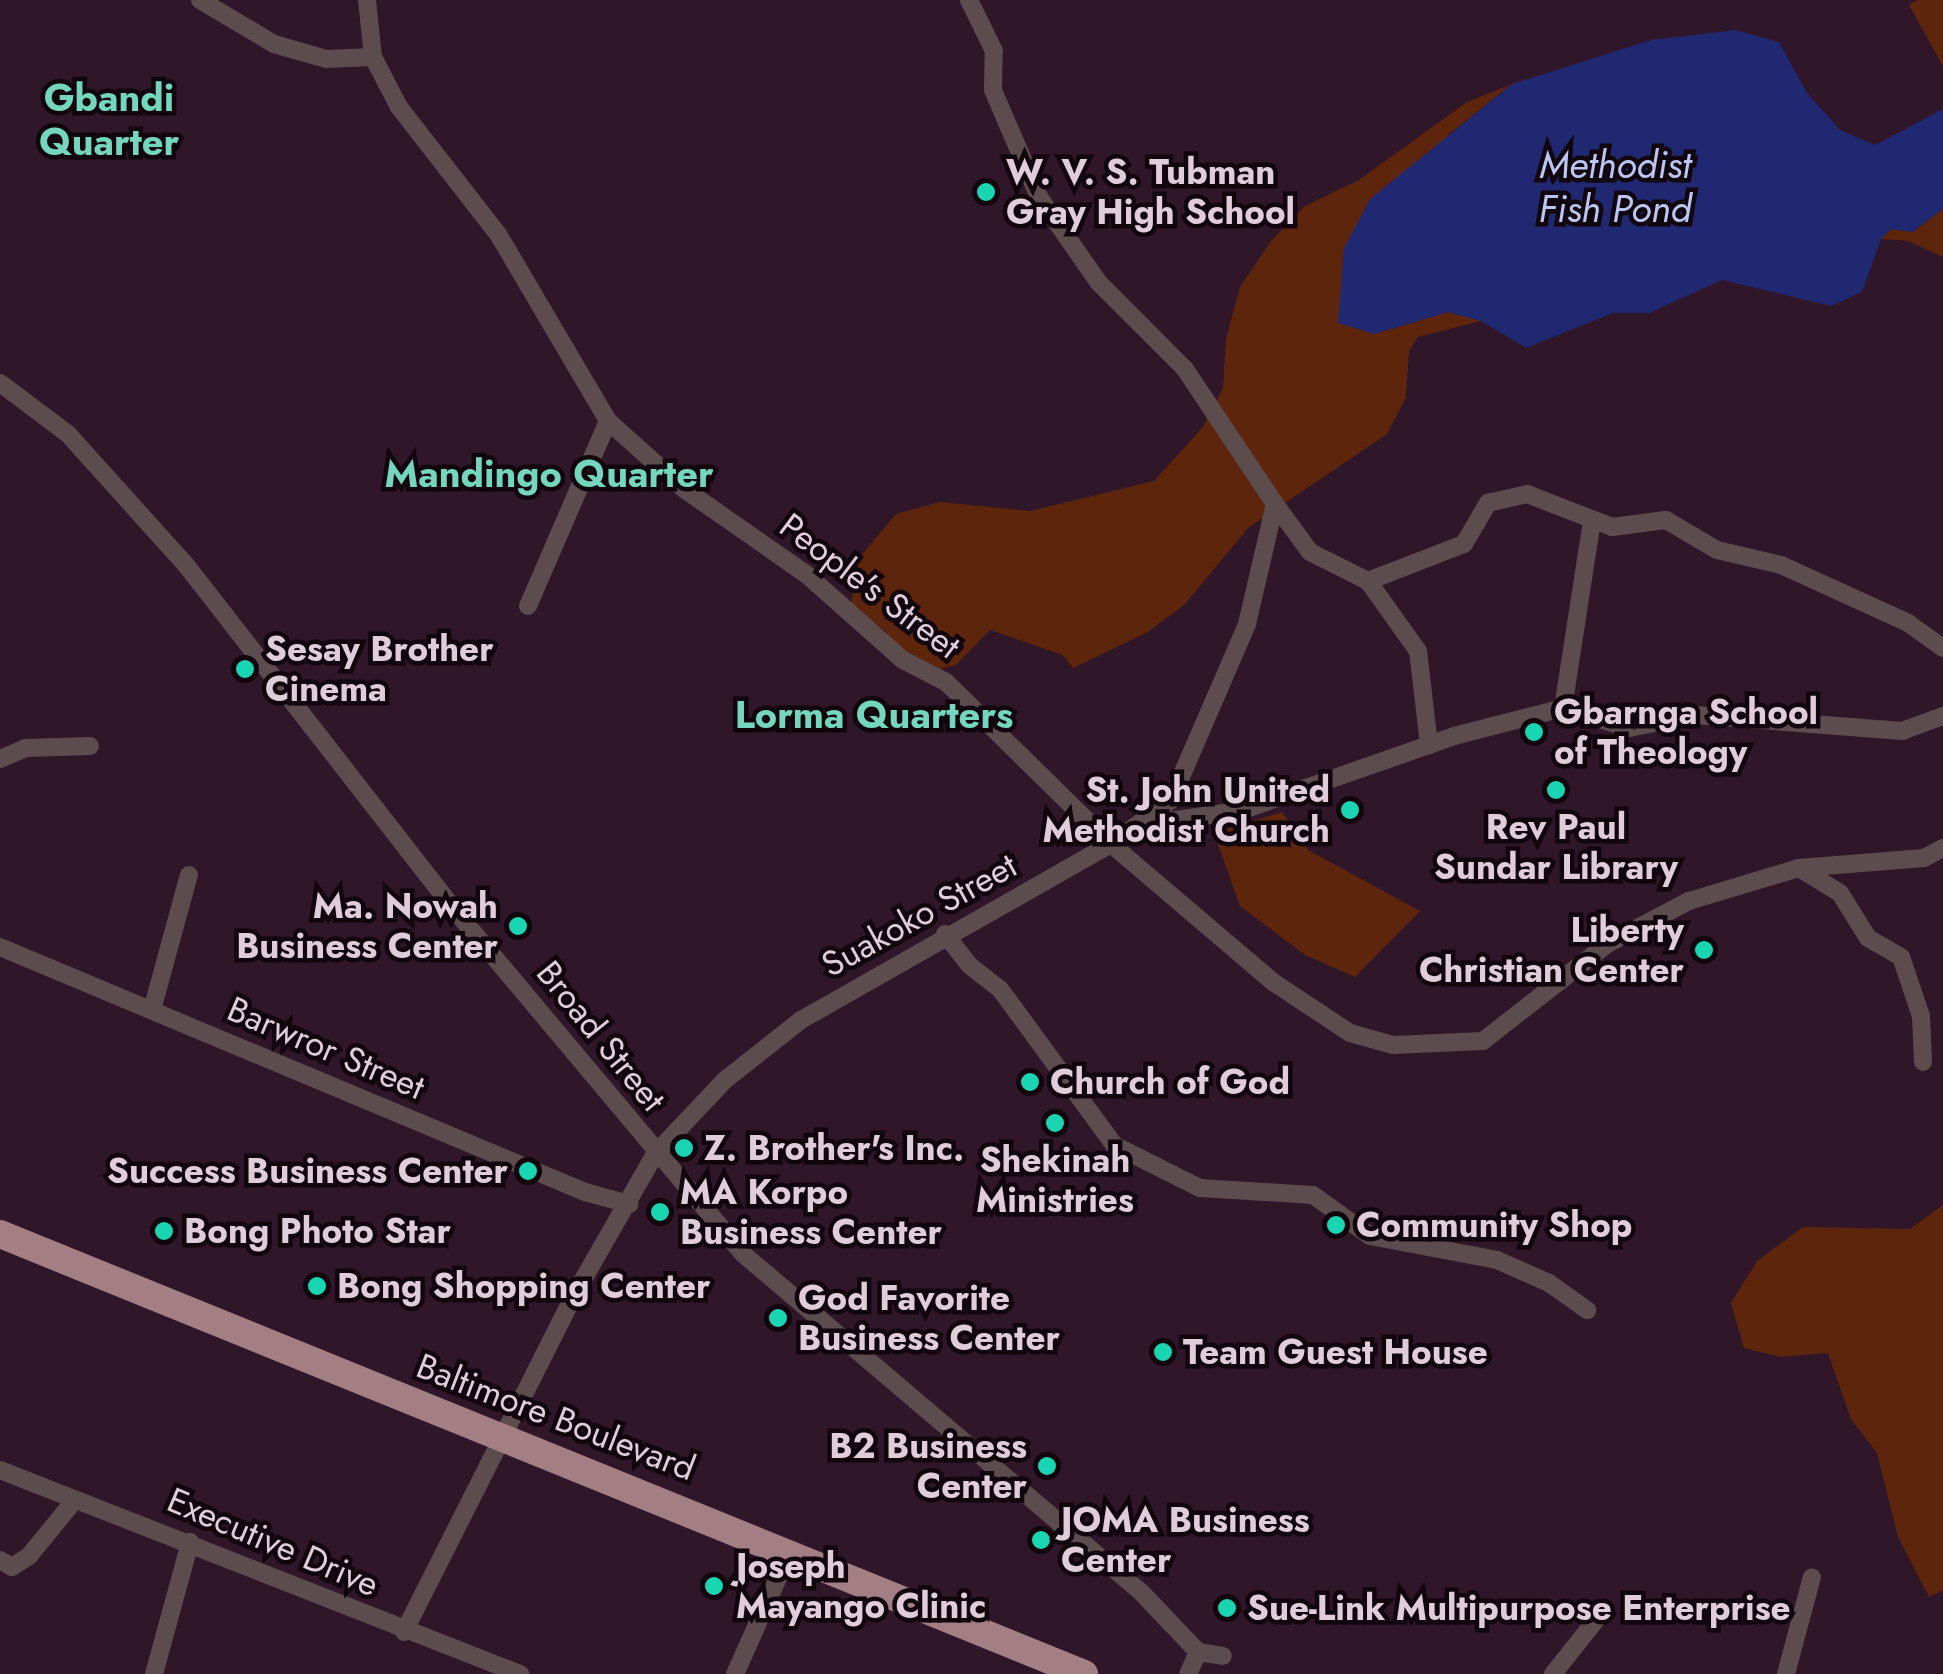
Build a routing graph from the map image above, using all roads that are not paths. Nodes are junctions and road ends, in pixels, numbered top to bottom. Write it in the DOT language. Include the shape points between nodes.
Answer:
graph roads {
  1 [pos="200,0"];
  2 [pos="367,0"];
  3 [pos="969,0"];
  4 [pos="373,57"];
  5 [pos="0,383"];
  6 [pos="608,421"];
  7 [pos="1275,504"];
  8 [pos="1592,520"];
  9 [pos="1368,581"];
  10 [pos="528,606"];
  11 [pos="1943,648"];
  12 [pos="1563,708"];
  13 [pos="1943,716"];
  14 [pos="1428,744"];
  15 [pos="90,746"];
  16 [pos="0,759"];
  17 [pos="1142,825"];
  18 [pos="1110,844"];
  19 [pos="1943,848"];
  20 [pos="1799,868"];
  21 [pos="189,875"];
  22 [pos="945,934"];
  23 [pos="0,946"];
  24 [pos="152,1010"];
  25 [pos="1923,1062"];
  26 [pos="655,1154"];
  27 [pos="630,1204"];
  28 [pos="0,1234"];
  29 [pos="1587,1310"];
  30 [pos="506,1436"];
  31 [pos="0,1470"];
  32 [pos="74,1501"];
  33 [pos="190,1542"];
  34 [pos="789,1553"];
  35 [pos="0,1560"];
  36 [pos="1812,1577"];
  37 [pos="1596,1620"];
  38 [pos="404,1632"];
  39 [pos="1198,1652"];
  40 [pos="1223,1656"];
  41 [pos="154,1674"];
  42 [pos="520,1674"];
  43 [pos="734,1674"];
  44 [pos="1084,1674"];
  45 [pos="1188,1674"];
  46 [pos="1553,1674"];
  47 [pos="1786,1674"];
  1 -- 4 [label="street" via="274,44 326,59"];
  2 -- 4 [label="street, People's Street"];
  3 -- 7 [label="street" via="994,51 993,90 1038,197 1099,283 1185,369"];
  4 -- 6 [label="street, People's Street" via="399,107 498,234"];
  5 -- 26 [label="street, Broad Street" via="68,434 186,565"];
  6 -- 10 [label="street"];
  6 -- 18 [label="street, People's Street" via="684,489 806,574 903,660 946,682"];
  7 -- 9 [label="street" via="1310,552"];
  7 -- 17 [label="street, Suakoko Street" via="1247,624 1208,720 1170,800"];
  8 -- 9 [label="street" via="1527,494 1488,504 1464,544"];
  8 -- 11 [label="street" via="1612,527 1666,520 1717,550 1781,565 1908,623"];
  8 -- 12 [label="street"];
  9 -- 14 [label="street" via="1418,651"];
  12 -- 13 [label="street" via="1629,728 1694,715 1902,732"];
  12 -- 14 [label="street"];
  14 -- 17 [label="street" via="1243,810"];
  15 -- 16 [label="street" via="26,748"];
  17 -- 18 [label="street, Suakoko Street"];
  18 -- 20 [label="street, People's Street" via="1273,982 1350,1033 1393,1045 1483,1042 1607,944 1689,900"];
  18 -- 22 [label="street, Suakoko Street"];
  19 -- 20 [label="street, People's Street" via="1924,858"];
  20 -- 25 [label="street" via="1840,894 1868,938 1901,958 1922,1016"];
  21 -- 24 [label="street"];
  22 -- 26 [label="street, Suakoko Street" via="801,1020 725,1080"];
  22 -- 29 [label="street" via="968,965 1000,989 1114,1145 1200,1188 1313,1195 1370,1236 1434,1252 1469,1250 1549,1283"];
  23 -- 24 [label="street, Barwror Street"];
  24 -- 27 [label="street, Barwror Street" via="585,1192"];
  26 -- 27 [label="street, Suakoko Street"];
  26 -- 39 [label="street, Broad Street" via="757,1270 1076,1531"];
  27 -- 30 [label="street, Suakoko Street" via="576,1292"];
  28 -- 30 [label="highway, Baltimore Boulevard" via="256,1342"];
  30 -- 34 [label="highway, Baltimore Boulevard"];
  30 -- 38 [label="street, Suakoko Street"];
  31 -- 32 [label="street, Executive Drive"];
  32 -- 33 [label="street, Executive Drive"];
  32 -- 35 [label="street" via="29,1556 12,1566"];
  33 -- 38 [label="street, Executive Drive"];
  33 -- 41 [label="street"];
  34 -- 43 [label="street"];
  34 -- 44 [label="highway, Baltimore Boulevard"];
  36 -- 47 [label="street"];
  37 -- 46 [label="street"];
  38 -- 42 [label="street, Executive Drive"];
  39 -- 40 [label="street"];
  39 -- 45 [label="street"];
}
